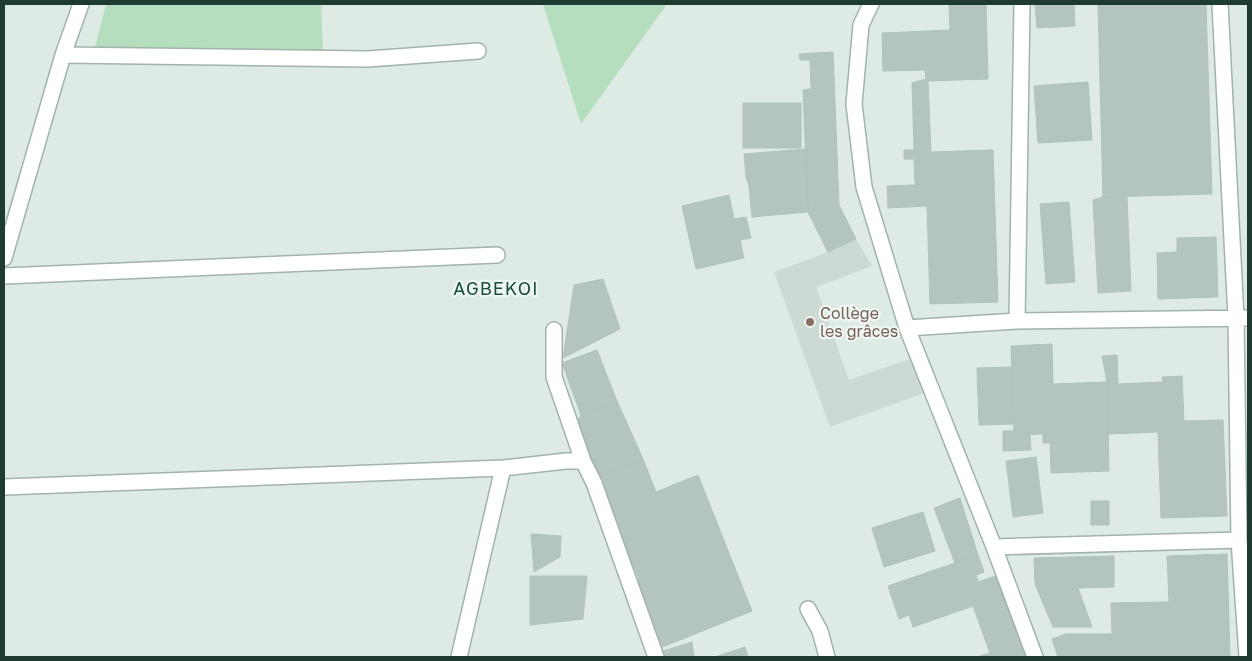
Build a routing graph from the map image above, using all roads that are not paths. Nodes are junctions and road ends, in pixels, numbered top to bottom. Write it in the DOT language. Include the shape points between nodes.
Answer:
graph roads {
  1 [pos="81,4"];
  2 [pos="871,4"];
  3 [pos="1022,4"];
  4 [pos="1220,4"];
  5 [pos="478,51"];
  6 [pos="63,55"];
  7 [pos="497,255"];
  8 [pos="4,258"];
  9 [pos="4,276"];
  10 [pos="1242,318"];
  11 [pos="1017,321"];
  12 [pos="907,328"];
  13 [pos="554,330"];
  14 [pos="583,461"];
  15 [pos="503,468"];
  16 [pos="4,488"];
  17 [pos="1239,540"];
  18 [pos="994,547"];
  19 [pos="808,609"];
  20 [pos="459,657"];
  21 [pos="656,657"];
  22 [pos="827,657"];
  23 [pos="1035,657"];
  24 [pos="1248,657"];
  1 -- 6 [label="street"];
  2 -- 12 [label="street" via="861,24 854,104 864,187"];
  3 -- 11 [label="street"];
  4 -- 10 [label="street"];
  5 -- 6 [label="street" via="368,59"];
  6 -- 8 [label="street"];
  7 -- 9 [label="street"];
  10 -- 11 [label="street"];
  10 -- 17 [label="street"];
  11 -- 12 [label="street"];
  12 -- 18 [label="street"];
  13 -- 14 [label="street" via="554,377"];
  14 -- 15 [label="street"];
  14 -- 21 [label="street" via="594,483"];
  15 -- 16 [label="street"];
  15 -- 20 [label="street"];
  17 -- 18 [label="street"];
  17 -- 24 [label="street"];
  18 -- 23 [label="street"];
  19 -- 22 [label="street" via="820,631"];
}
